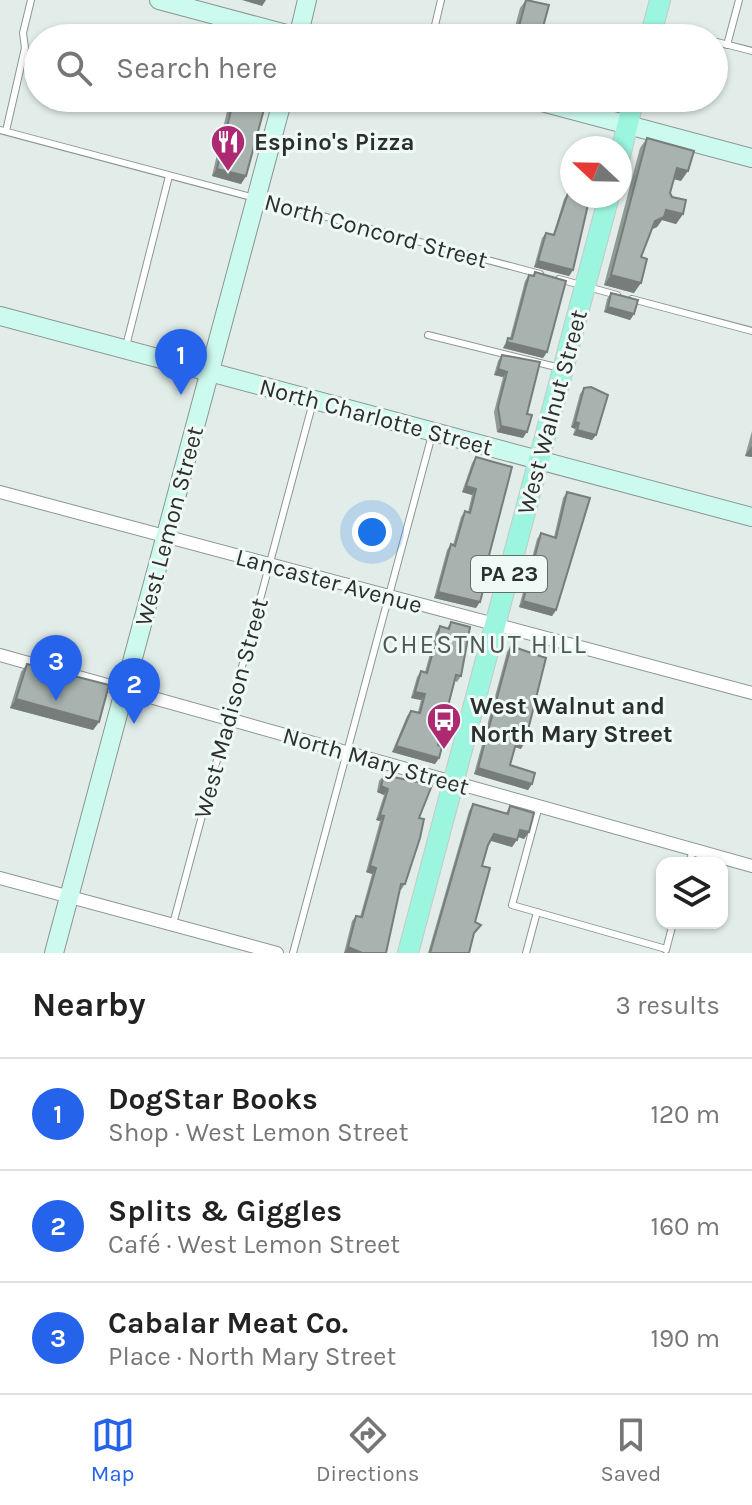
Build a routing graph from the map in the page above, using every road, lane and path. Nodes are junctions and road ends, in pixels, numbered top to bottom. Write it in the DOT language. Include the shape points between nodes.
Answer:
graph roads {
  1 [pos="31,0"];
  2 [pos="159,0"];
  3 [pos="307,0"];
  4 [pos="441,0"];
  5 [pos="660,0"];
  6 [pos="739,0"];
  7 [pos="25,24"];
  8 [pos="247,24"];
  9 [pos="302,24"];
  10 [pos="435,24"];
  11 [pos="654,24"];
  12 [pos="728,41"];
  13 [pos="728,45"];
  14 [pos="752,51"];
  15 [pos="24,52"];
  16 [pos="279,112"];
  17 [pos="579,112"];
  18 [pos="631,112"];
  19 [pos="628,125"];
  20 [pos="3,130"];
  21 [pos="625,136"];
  22 [pos="752,158"];
  23 [pos="169,176"];
  24 [pos="256,200"];
  25 [pos="606,208"];
  26 [pos="585,286"];
  27 [pos="0,316"];
  28 [pos="752,331"];
  29 [pos="428,335"];
  30 [pos="125,350"];
  31 [pos="563,369"];
  32 [pos="210,372"];
  33 [pos="313,400"];
  34 [pos="433,433"];
  35 [pos="539,460"];
  36 [pos="0,492"];
  37 [pos="752,517"];
  38 [pos="166,537"];
  39 [pos="269,565"];
  40 [pos="389,598"];
  41 [pos="495,625"];
  42 [pos="0,655"];
  43 [pos="124,690"];
  44 [pos="752,693"];
  45 [pos="227,719"];
  46 [pos="347,753"];
  47 [pos="453,782"];
  48 [pos="539,806"];
  49 [pos="693,850"];
  50 [pos="691,857"];
  51 [pos="752,866"];
  52 [pos="0,878"];
  53 [pos="69,897"];
  54 [pos="537,912"];
  55 [pos="173,924"];
  56 [pos="672,929"];
  57 [pos="233,947"];
  58 [pos="666,951"];
  59 [pos="54,953"];
  60 [pos="277,953"];
  61 [pos="293,953"];
  62 [pos="408,953"];
  63 [pos="526,953"];
  1 -- 7 [label="lane"];
  2 -- 8 [label="street"];
  3 -- 9 [label="street"];
  4 -- 10 [label="lane"];
  5 -- 11 [label="main road"];
  6 -- 12 [label="lane"];
  13 -- 14 [label="lane"];
  15 -- 20 [label="lane"];
  16 -- 24 [label="street, West Lemon Street"];
  17 -- 19 [label="street"];
  18 -- 19 [label="main road"];
  19 -- 21 [label="main road"];
  19 -- 22 [label="street"];
  20 -- 23 [label="lane, North Concord Street"];
  23 -- 24 [label="lane, North Concord Street"];
  23 -- 30 [label="lane"];
  24 -- 26 [label="lane, North Concord Street"];
  24 -- 32 [label="street, West Lemon Street"];
  25 -- 26 [label="main road, West Walnut Street / PA 23"];
  26 -- 28 [label="lane, North Concord Street"];
  26 -- 31 [label="main road, West Walnut Street / PA 23"];
  27 -- 30 [label="street, North Charlotte Street"];
  29 -- 31 [label="lane"];
  30 -- 32 [label="street, North Charlotte Street"];
  31 -- 35 [label="main road, West Walnut Street / PA 23"];
  32 -- 33 [label="street, North Charlotte Street"];
  32 -- 38 [label="street, West Lemon Street"];
  33 -- 34 [label="street, North Charlotte Street"];
  33 -- 39 [label="lane, West Madison Street"];
  34 -- 35 [label="street, North Charlotte Street"];
  34 -- 40 [label="lane"];
  35 -- 37 [label="street, North Charlotte Street"];
  35 -- 41 [label="main road, West Walnut Street / PA 23"];
  36 -- 38 [label="street, Lancaster Avenue"];
  38 -- 39 [label="street, Lancaster Avenue"];
  38 -- 43 [label="street, West Lemon Street"];
  39 -- 40 [label="street, Lancaster Avenue"];
  39 -- 45 [label="lane, West Madison Street"];
  40 -- 41 [label="street, Lancaster Avenue"];
  40 -- 46 [label="lane"];
  41 -- 44 [label="street, Lancaster Avenue"];
  41 -- 47 [label="main road, West Walnut Street / PA 23"];
  42 -- 43 [label="street, North Mary Street"];
  43 -- 45 [label="street, North Mary Street"];
  43 -- 53 [label="street, West Lemon Street"];
  45 -- 46 [label="street, North Mary Street"];
  45 -- 55 [label="lane, West Madison Street"];
  46 -- 47 [label="street, North Mary Street"];
  46 -- 61 [label="lane"];
  47 -- 48 [label="street, North Mary Street"];
  47 -- 62 [label="main road, West Walnut Street / PA 23"];
  48 -- 49 [label="street, North Mary Street"];
  48 -- 54 [label="lane" via="512,905"];
  49 -- 50 [label="lane"];
  49 -- 51 [label="street, North Mary Street"];
  52 -- 53 [label="street"];
  53 -- 55 [label="street"];
  53 -- 59 [label="street, West Lemon Street"];
  54 -- 58 [label="lane"];
  54 -- 63 [label="lane"];
  55 -- 57 [label="street"];
  56 -- 58 [label="lane"];
  57 -- 60 [label="street"];
}
